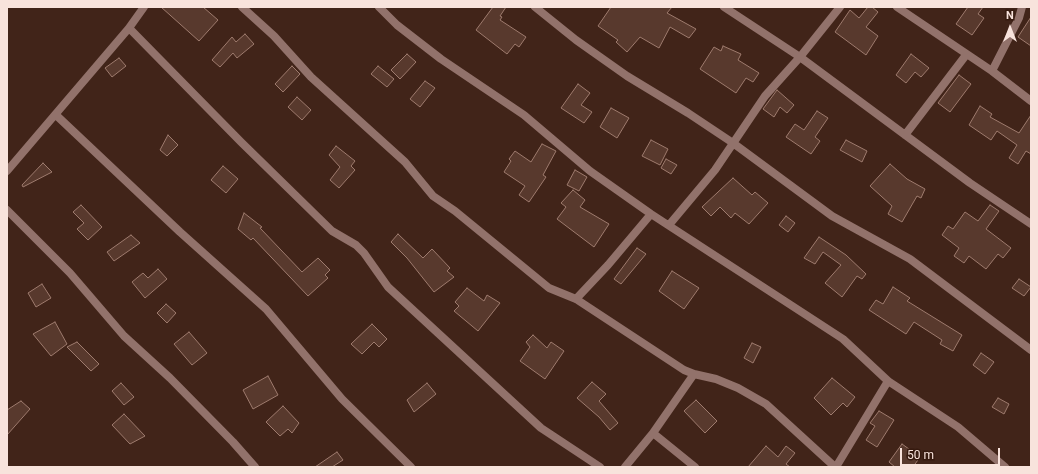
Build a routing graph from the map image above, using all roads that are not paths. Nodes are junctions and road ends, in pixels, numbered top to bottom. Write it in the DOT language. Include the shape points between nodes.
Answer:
graph roads {
  1 [pos="144,7"];
  2 [pos="242,7"];
  3 [pos="379,7"];
  4 [pos="535,7"];
  5 [pos="724,7"];
  6 [pos="840,7"];
  7 [pos="896,7"];
  8 [pos="1022,7"];
  9 [pos="129,28"];
  10 [pos="966,55"];
  11 [pos="800,57"];
  12 [pos="992,71"];
  13 [pos="1031,101"];
  14 [pos="56,115"];
  15 [pos="905,135"];
  16 [pos="733,143"];
  17 [pos="7,171"];
  18 [pos="7,210"];
  19 [pos="651,214"];
  20 [pos="1031,224"];
  21 [pos="669,225"];
  22 [pos="576,299"];
  23 [pos="1031,350"];
  24 [pos="694,374"];
  25 [pos="888,381"];
  26 [pos="653,433"];
  27 [pos="255,467"];
  28 [pos="411,467"];
  29 [pos="600,467"];
  30 [pos="625,467"];
  31 [pos="695,467"];
  32 [pos="836,467"];
  33 [pos="1004,467"];
  1 -- 9 [label="street"];
  2 -- 22 [label="street" via="274,36 312,77 405,162 433,196 549,288"];
  3 -- 19 [label="street" via="397,25 441,59 524,115 590,171"];
  4 -- 16 [label="street" via="614,67"];
  5 -- 11 [label="street"];
  6 -- 11 [label="street"];
  7 -- 10 [label="street"];
  8 -- 12 [label="street"];
  9 -- 14 [label="street"];
  9 -- 29 [label="street" via="332,231 356,245 364,253 388,287 541,428"];
  10 -- 12 [label="street"];
  10 -- 15 [label="street"];
  11 -- 15 [label="street"];
  11 -- 16 [label="street" via="765,96"];
  12 -- 13 [label="street"];
  14 -- 17 [label="street"];
  14 -- 28 [label="street" via="266,309 342,399"];
  15 -- 20 [label="street"];
  16 -- 21 [label="street" via="715,170"];
  16 -- 23 [label="street" via="832,216 910,259"];
  18 -- 27 [label="street" via="70,273 124,336 170,378"];
  19 -- 21 [label="street"];
  19 -- 22 [label="street"];
  21 -- 25 [label="street" via="843,339"];
  22 -- 24 [label="street" via="677,366"];
  24 -- 26 [label="street"];
  24 -- 32 [label="street" via="738,388 766,404"];
  25 -- 32 [label="street"];
  25 -- 33 [label="street" via="958,427"];
  26 -- 30 [label="street"];
  26 -- 31 [label="street"];
}
